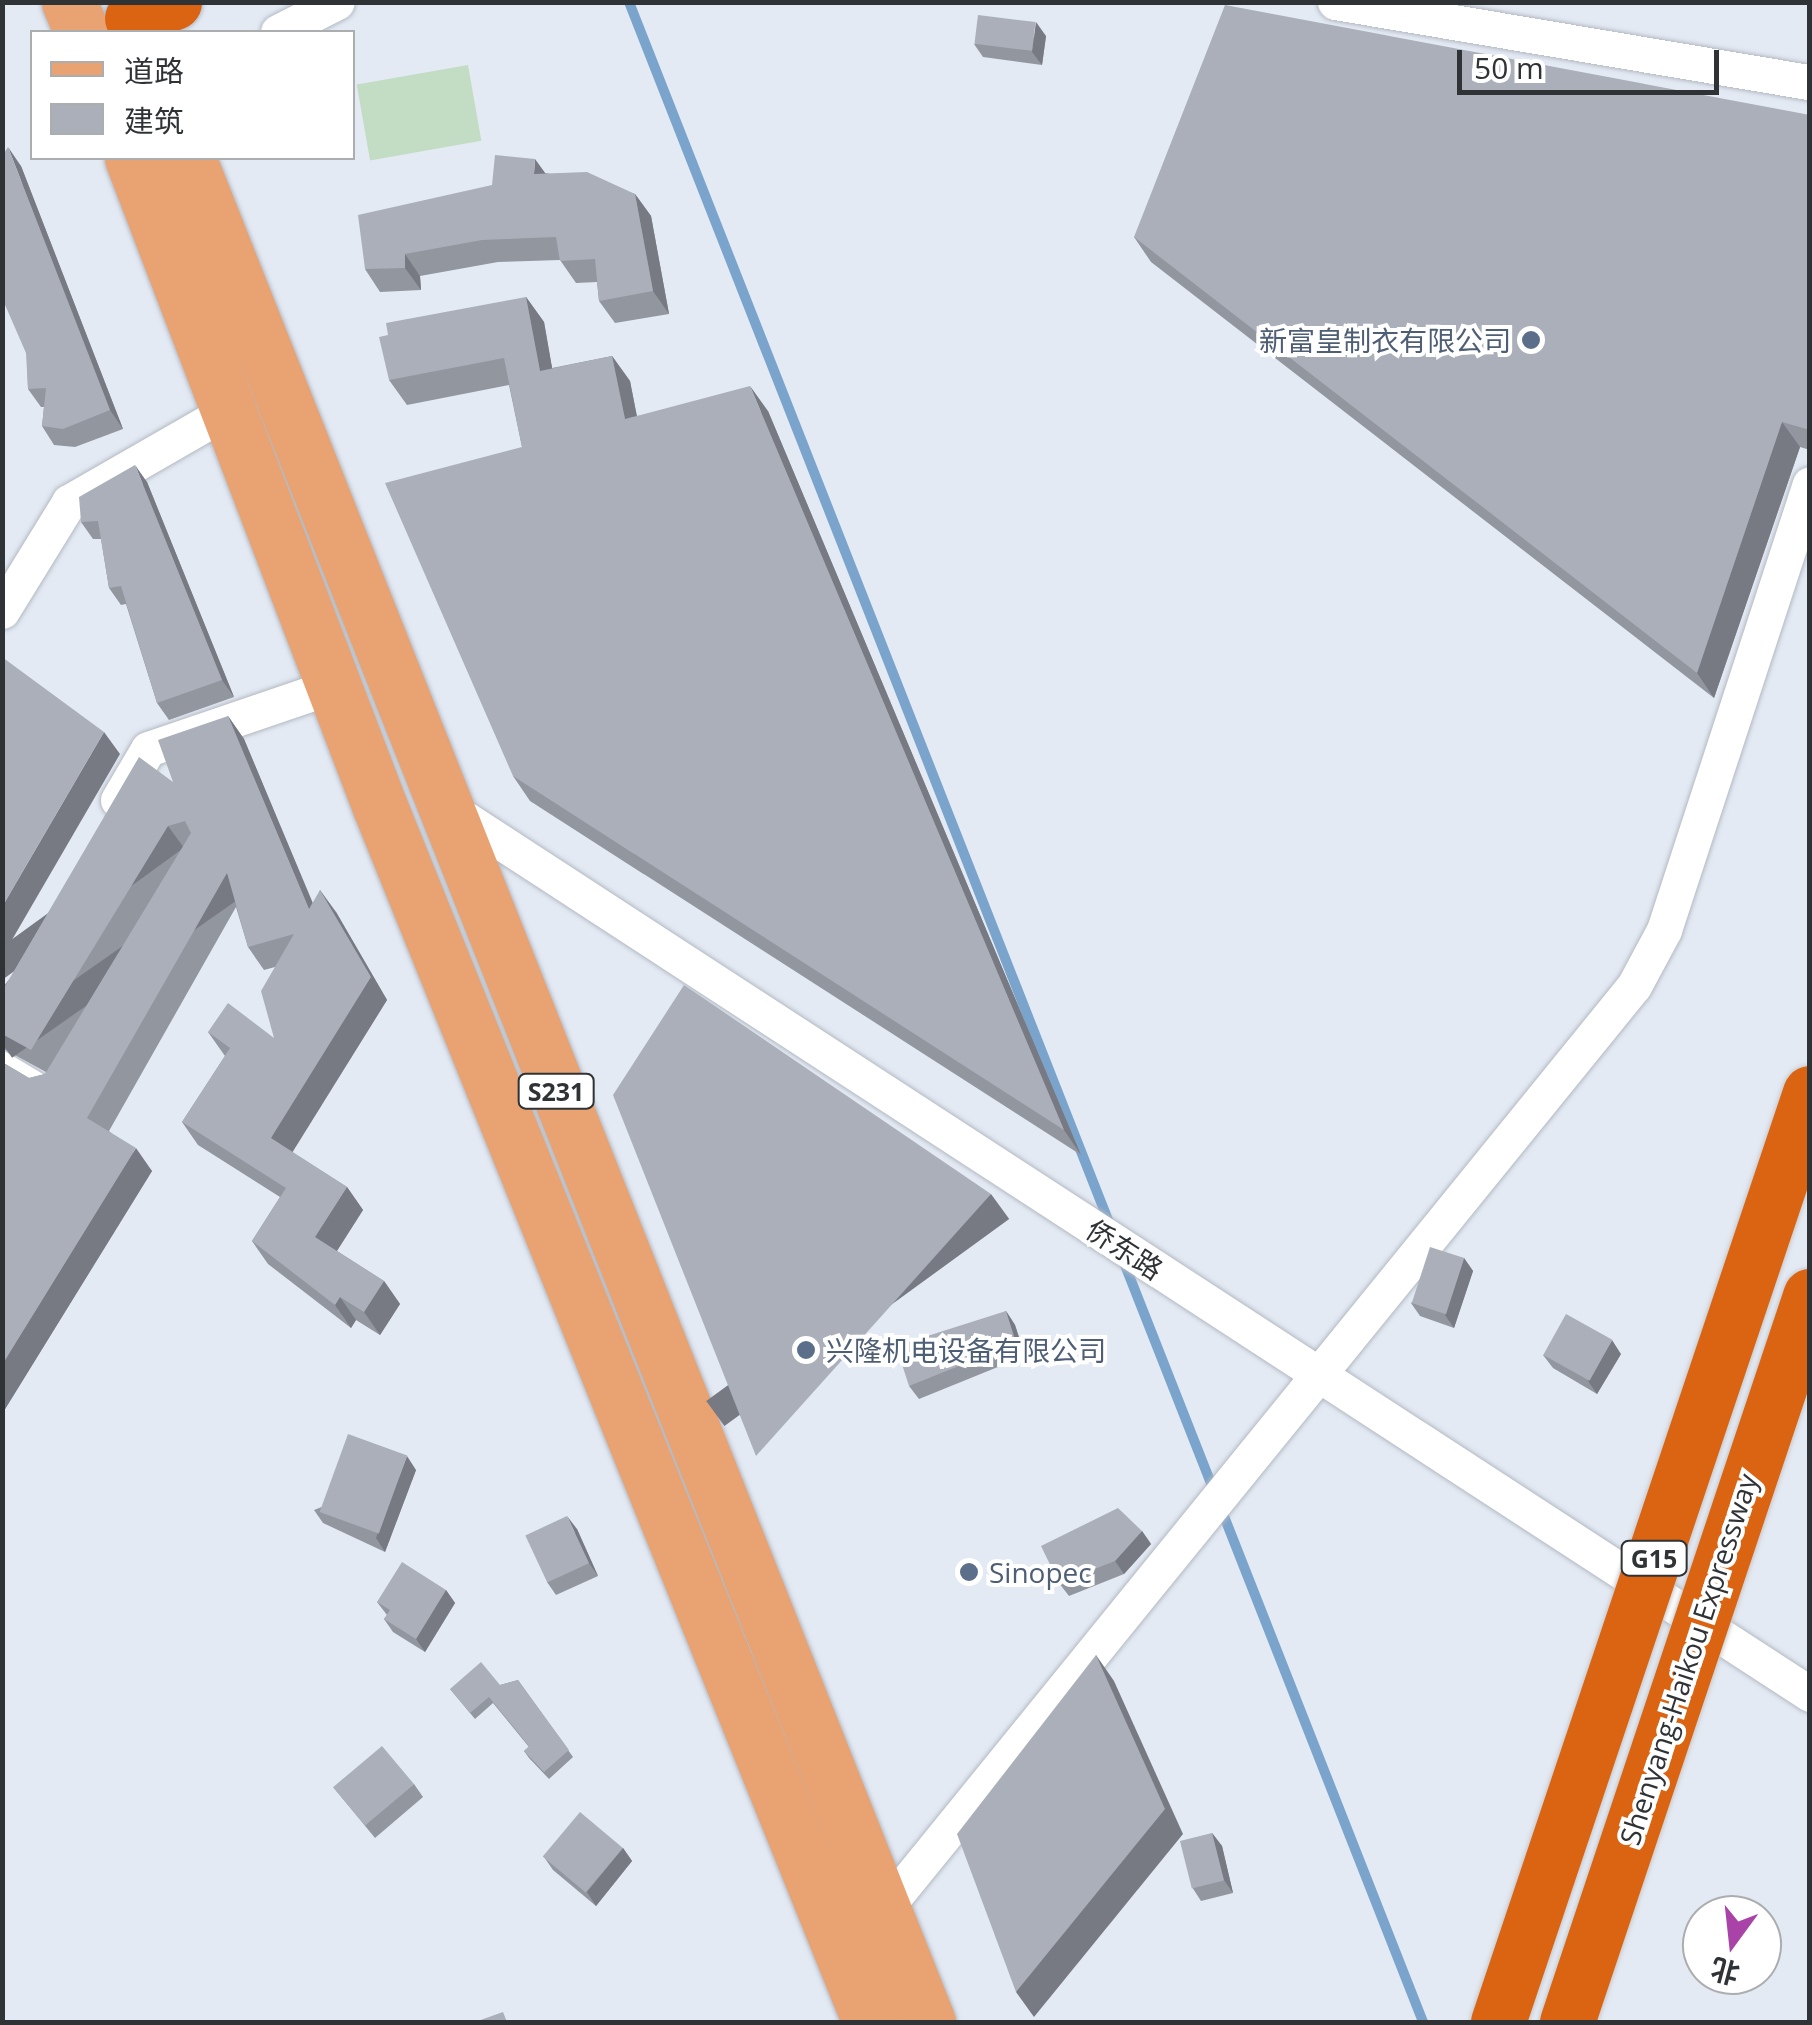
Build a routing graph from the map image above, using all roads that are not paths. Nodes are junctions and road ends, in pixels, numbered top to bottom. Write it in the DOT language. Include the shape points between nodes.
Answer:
graph roads {
  1 [pos="69,2"];
  2 [pos="337,2"];
  3 [pos="1334,2"];
  4 [pos="130,18"];
  5 [pos="282,30"];
  6 [pos="1810,82"];
  7 [pos="133,160"];
  8 [pos="189,160"];
  9 [pos="228,410"];
  10 [pos="1810,484"];
  11 [pos="2,611"];
  12 [pos="333,686"];
  13 [pos="441,803"];
  14 [pos="99,833"];
  15 [pos="2,1060"];
  16 [pos="62,1073"];
  17 [pos="1810,1092"];
  18 [pos="1810,1296"];
  19 [pos="1319,1374"];
  20 [pos="1810,1694"];
  21 [pos="883,1911"];
  22 [pos="870,2022"];
  23 [pos="928,2022"];
  24 [pos="1498,2022"];
  25 [pos="1567,2022"];
  1 -- 4 [label="main road"];
  2 -- 5 [label="street"];
  3 -- 6 [label="street"];
  7 -- 9 [label="main road, S231"];
  8 -- 13 [label="main road, S231"];
  9 -- 11 [label="street" via="69,502"];
  9 -- 12 [label="main road, S231"];
  10 -- 19 [label="street" via="1664,930 1642,972"];
  12 -- 14 [label="street" via="148,749"];
  12 -- 22 [label="main road, S231"];
  13 -- 19 [label="street, 侨东路"];
  13 -- 21 [label="main road, S231"];
  15 -- 16 [label="lane" via="52,1090"];
  17 -- 24 [label="highway, G15, bridge"];
  18 -- 25 [label="highway, Shenyang-Haikou Expressway / G15, bridge"];
  19 -- 20 [label="street, 侨东路"];
  19 -- 21 [label="street"];
  21 -- 23 [label="main road, S231"];
}
